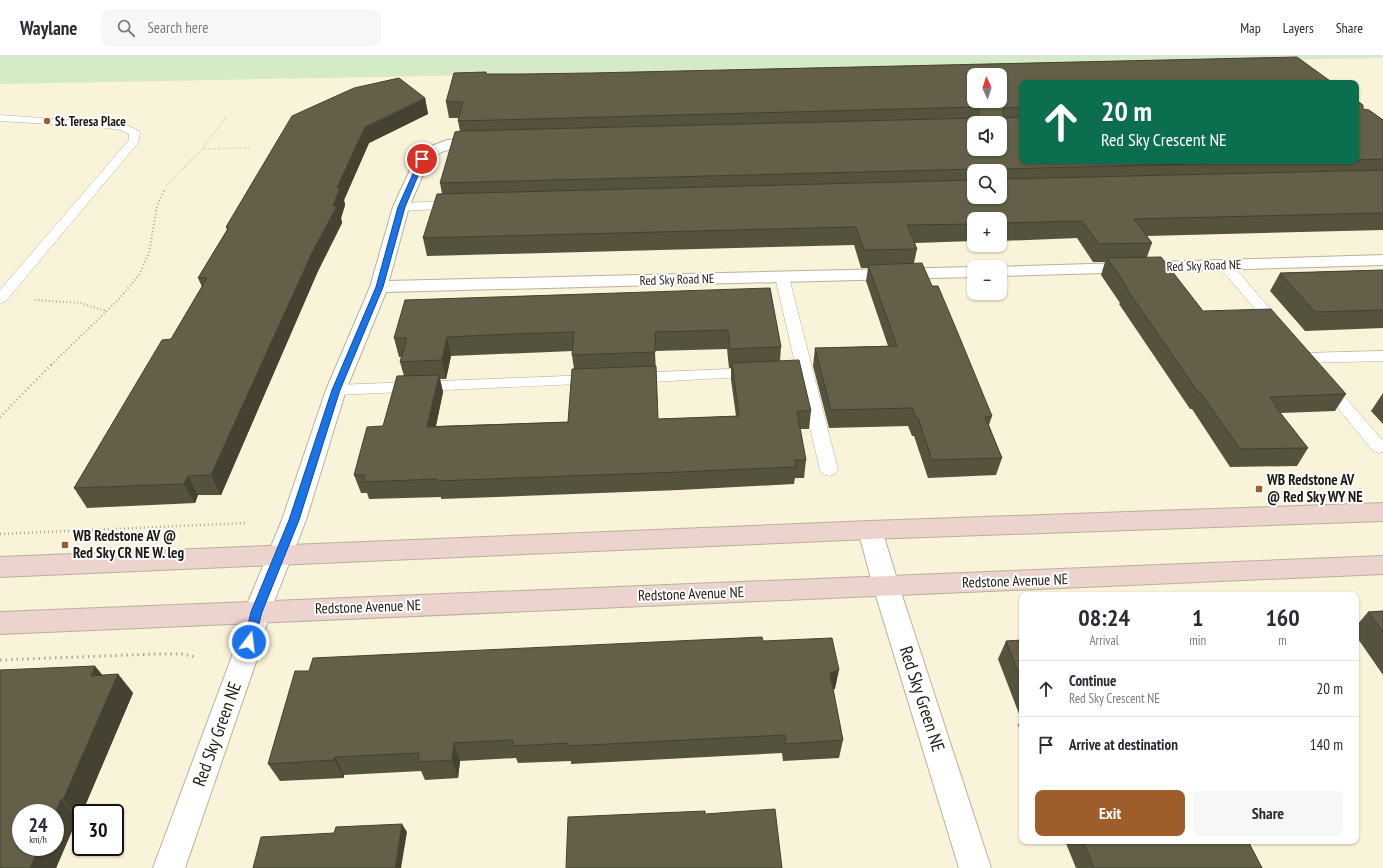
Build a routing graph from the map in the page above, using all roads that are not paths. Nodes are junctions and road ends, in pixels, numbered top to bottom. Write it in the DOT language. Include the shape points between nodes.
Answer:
graph roads {
  1 [pos="0,118"];
  2 [pos="492,140"];
  3 [pos="465,205"];
  4 [pos="401,207"];
  5 [pos="1383,260"];
  6 [pos="1225,265"];
  7 [pos="1007,271"];
  8 [pos="967,272"];
  9 [pos="782,277"];
  10 [pos="379,287"];
  11 [pos="0,299"];
  12 [pos="1285,335"];
  13 [pos="1295,347"];
  14 [pos="1383,356"];
  15 [pos="1305,358"];
  16 [pos="805,371"];
  17 [pos="606,379"];
  18 [pos="622,379"];
  19 [pos="336,390"];
  20 [pos="1379,447"];
  21 [pos="829,470"];
  22 [pos="1383,512"];
  23 [pos="870,530"];
  24 [pos="280,555"];
  25 [pos="1383,566"];
  26 [pos="0,568"];
  27 [pos="886,586"];
  28 [pos="257,612"];
  29 [pos="0,623"];
  30 [pos="169,868"];
  31 [pos="975,868"];
  1 -- 11 [label="lane" via="98,124 124,127 135,133 134,141"];
  2 -- 4 [label="street, Red Sky Green NE" via="447,144 429,152 422,159"];
  3 -- 4 [label="lane"];
  4 -- 10 [label="street, Red Sky Green NE"];
  5 -- 6 [label="street, Red Sky Road NE"];
  6 -- 7 [label="street, Red Sky Road NE"];
  6 -- 12 [label="lane"];
  8 -- 9 [label="street, Red Sky Road NE"];
  9 -- 10 [label="street, Red Sky Road NE"];
  9 -- 16 [label="lane"];
  10 -- 19 [label="street, Red Sky Green NE"];
  13 -- 15 [label="lane"];
  14 -- 15 [label="lane"];
  15 -- 20 [label="lane"];
  16 -- 18 [label="lane"];
  16 -- 21 [label="lane"];
  17 -- 19 [label="lane"];
  19 -- 24 [label="street, Red Sky Green NE" via="294,520"];
  22 -- 23 [label="street"];
  23 -- 24 [label="street"];
  23 -- 27 [label="street, Red Sky Green NE"];
  24 -- 26 [label="street"];
  24 -- 28 [label="street, Red Sky Green NE"];
  25 -- 27 [label="street, Redstone Avenue NE"];
  27 -- 28 [label="street, Redstone Avenue NE"];
  27 -- 31 [label="street, Red Sky Green NE"];
  28 -- 29 [label="street, Redstone Avenue NE"];
  28 -- 30 [label="street, Red Sky Green NE" via="245,656"];
}
